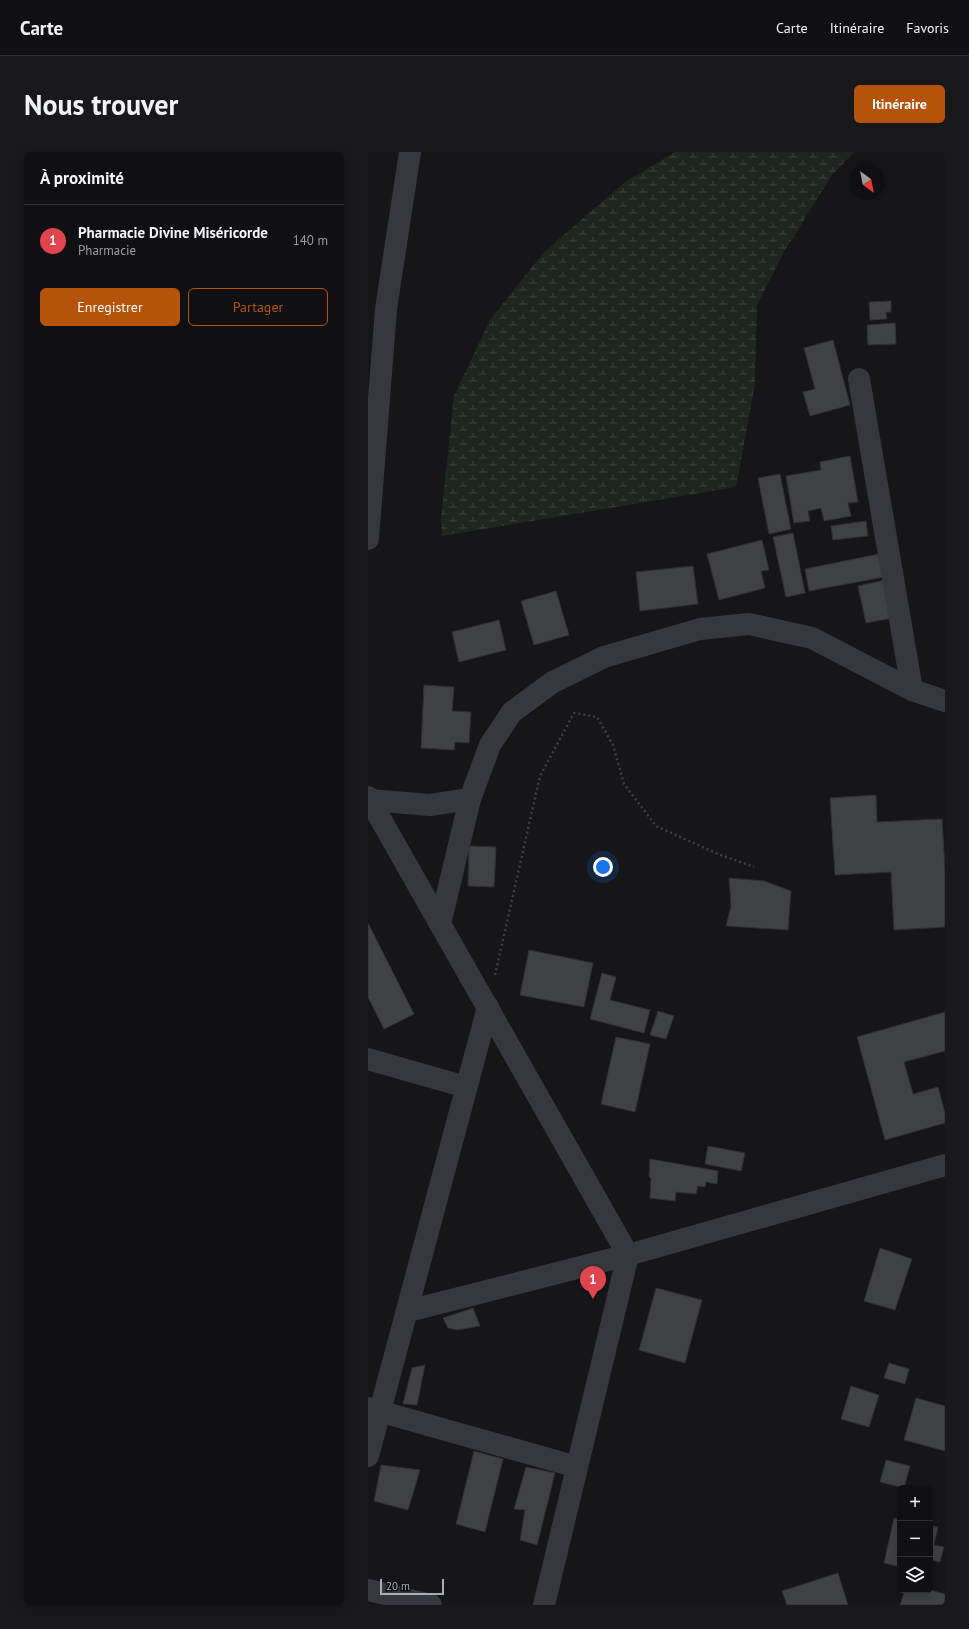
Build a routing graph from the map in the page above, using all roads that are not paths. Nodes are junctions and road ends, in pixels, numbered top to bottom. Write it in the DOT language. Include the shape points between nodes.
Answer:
graph roads {
  1 [pos="410,152"];
  2 [pos="377,309"];
  3 [pos="859,379"];
  4 [pos="368,539"];
  5 [pos="912,690"];
  6 [pos="945,701"];
  7 [pos="369,799"];
  8 [pos="470,799"];
  9 [pos="440,924"];
  10 [pos="488,1007"];
  11 [pos="368,1059"];
  12 [pos="466,1087"];
  13 [pos="945,1165"];
  14 [pos="628,1255"];
  15 [pos="408,1311"];
  16 [pos="374,1409"];
  17 [pos="368,1456"];
  18 [pos="577,1467"];
  19 [pos="368,1590"];
  20 [pos="431,1605"];
  21 [pos="544,1605"];
  1 -- 2 [label="street"];
  2 -- 4 [label="street"];
  3 -- 5 [label="street"];
  5 -- 6 [label="street"];
  5 -- 8 [label="street" via="812,638 749,624 700,629 604,657 553,682 512,712 490,745"];
  7 -- 8 [label="street" via="430,805"];
  7 -- 9 [label="street"];
  8 -- 9 [label="street"];
  9 -- 10 [label="street"];
  10 -- 12 [label="street"];
  10 -- 14 [label="street"];
  11 -- 12 [label="street"];
  12 -- 15 [label="street"];
  13 -- 14 [label="street"];
  14 -- 15 [label="street"];
  14 -- 18 [label="street"];
  15 -- 16 [label="street"];
  16 -- 17 [label="street"];
  16 -- 18 [label="street"];
  18 -- 21 [label="street"];
  19 -- 20 [label="street"];
}
